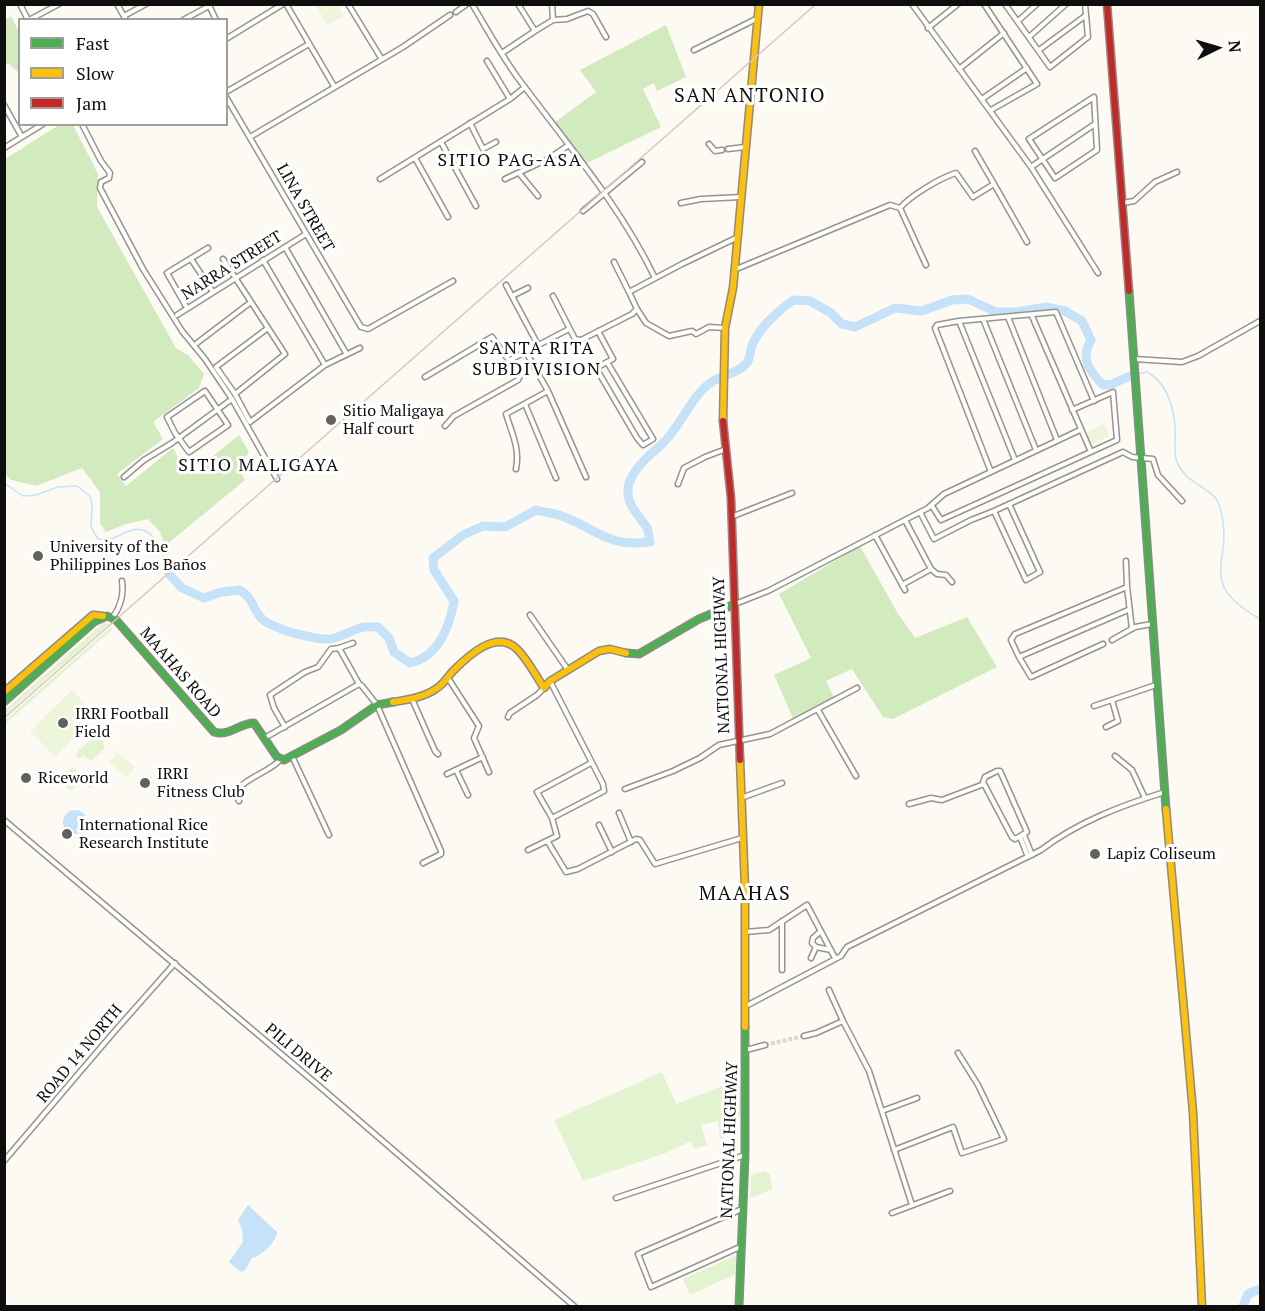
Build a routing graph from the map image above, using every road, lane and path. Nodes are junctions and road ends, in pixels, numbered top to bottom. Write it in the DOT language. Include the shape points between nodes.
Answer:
graph roads {
  1 [pos="20,4"];
  2 [pos="59,4"];
  3 [pos="117,4"];
  4 [pos="146,4"];
  5 [pos="284,4"];
  6 [pos="348,4"];
  7 [pos="469,4"];
  8 [pos="518,4"];
  9 [pos="552,4"];
  10 [pos="759,4"];
  11 [pos="912,4"];
  12 [pos="958,4"];
  13 [pos="984,4"];
  14 [pos="1005,4"];
  15 [pos="1037,4"];
  16 [pos="1066,4"];
  17 [pos="1085,4"];
  18 [pos="1107,4"];
  19 [pos="208,5"];
  20 [pos="456,12"];
  21 [pos="450,15"];
  22 [pos="1086,16"];
  23 [pos="28,18"];
  24 [pos="33,18"];
  25 [pos="125,18"];
  26 [pos="186,18"];
  27 [pos="758,18"];
  28 [pos="553,20"];
  29 [pos="1018,21"];
  30 [pos="928,28"];
  31 [pos="535,31"];
  32 [pos="1004,33"];
  33 [pos="606,37"];
  34 [pos="1029,37"];
  35 [pos="228,38"];
  36 [pos="309,44"];
  37 [pos="694,50"];
  38 [pos="1039,50"];
  39 [pos="502,53"];
  40 [pos="381,58"];
  41 [pos="487,61"];
  42 [pos="1027,68"];
  43 [pos="960,69"];
  44 [pos="334,86"];
  45 [pos="525,87"];
  46 [pos="228,91"];
  47 [pos="510,99"];
  48 [pos="982,99"];
  49 [pos="228,100"];
  50 [pos="4,105"];
  51 [pos="991,110"];
  52 [pos="470,123"];
  53 [pos="1095,124"];
  54 [pos="40,126"];
  55 [pos="83,126"];
  56 [pos="22,137"];
  57 [pos="250,137"];
  58 [pos="441,142"];
  59 [pos="496,142"];
  60 [pos="709,144"];
  61 [pos="569,145"];
  62 [pos="745,146"];
  63 [pos="4,148"];
  64 [pos="728,149"];
  65 [pos="722,150"];
  66 [pos="975,151"];
  67 [pos="415,158"];
  68 [pos="1042,160"];
  69 [pos="642,162"];
  70 [pos="1031,167"];
  71 [pos="1177,172"];
  72 [pos="519,173"];
  73 [pos="380,179"];
  74 [pos="505,179"];
  75 [pos="994,184"];
  76 [pos="604,194"];
  77 [pos="538,196"];
  78 [pos="742,197"];
  79 [pos="681,203"];
  80 [pos="1123,203"];
  81 [pos="476,206"];
  82 [pos="900,208"];
  83 [pos="584,212"];
  84 [pos="448,217"];
  85 [pos="306,234"];
  86 [pos="738,237"];
  87 [pos="1027,242"];
  88 [pos="208,248"];
  89 [pos="285,248"];
  90 [pos="191,259"];
  91 [pos="223,259"];
  92 [pos="263,260"];
  93 [pos="614,262"];
  94 [pos="927,265"];
  95 [pos="734,270"];
  96 [pos="1098,273"];
  97 [pos="236,278"];
  98 [pos="655,278"];
  99 [pos="453,281"];
  100 [pos="506,285"];
  101 [pos="528,288"];
  102 [pos="213,292"];
  103 [pos="629,292"];
  104 [pos="512,296"];
  105 [pos="553,296"];
  106 [pos="251,302"];
  107 [pos="187,308"];
  108 [pos="637,309"];
  109 [pos="177,315"];
  110 [pos="1032,315"];
  111 [pos="1008,317"];
  112 [pos="983,319"];
  113 [pos="959,321"];
  114 [pos="1260,321"];
  115 [pos="268,328"];
  116 [pos="725,328"];
  117 [pos="569,329"];
  118 [pos="598,331"];
  119 [pos="198,343"];
  120 [pos="538,345"];
  121 [pos="360,348"];
  122 [pos="526,352"];
  123 [pos="346,354"];
  124 [pos="510,360"];
  125 [pos="1134,360"];
  126 [pos="607,362"];
  127 [pos="325,365"];
  128 [pos="424,377"];
  129 [pos="548,391"];
  130 [pos="235,394"];
  131 [pos="232,399"];
  132 [pos="1094,401"];
  133 [pos="525,404"];
  134 [pos="217,409"];
  135 [pos="1072,411"];
  136 [pos="445,426"];
  137 [pos="1080,430"];
  138 [pos="178,438"];
  139 [pos="1057,440"];
  140 [pos="726,449"];
  141 [pos="1036,450"];
  142 [pos="1090,452"];
  143 [pos="1141,459"];
  144 [pos="1015,460"];
  145 [pos="516,470"];
  146 [pos="991,472"];
  147 [pos="124,477"];
  148 [pos="586,477"];
  149 [pos="556,478"];
  150 [pos="277,479"];
  151 [pos="678,484"];
  152 [pos="792,493"];
  153 [pos="1182,501"];
  154 [pos="1009,504"];
  155 [pos="932,506"];
  156 [pos="994,511"];
  157 [pos="920,512"];
  158 [pos="731,517"];
  159 [pos="904,520"];
  160 [pos="875,535"];
  161 [pos="1126,561"];
  162 [pos="931,569"];
  163 [pos="122,581"];
  164 [pos="952,582"];
  165 [pos="902,585"];
  166 [pos="1127,587"];
  167 [pos="904,590"];
  168 [pos="735,604"];
  169 [pos="1128,610"];
  170 [pos="530,615"];
  171 [pos="103,616"];
  172 [pos="113,617"];
  173 [pos="1153,624"];
  174 [pos="1132,629"];
  175 [pos="1112,640"];
  176 [pos="352,643"];
  177 [pos="1103,644"];
  178 [pos="339,648"];
  179 [pos="1018,657"];
  180 [pos="568,670"];
  181 [pos="448,678"];
  182 [pos="550,681"];
  183 [pos="359,684"];
  184 [pos="1157,685"];
  185 [pos="544,688"];
  186 [pos="857,688"];
  187 [pos="4,692"];
  188 [pos="412,698"];
  189 [pos="1112,700"];
  190 [pos="4,702"];
  191 [pos="377,705"];
  192 [pos="1094,706"];
  193 [pos="818,710"];
  194 [pos="508,717"];
  195 [pos="285,727"];
  196 [pos="1106,727"];
  197 [pos="268,736"];
  198 [pos="738,741"];
  199 [pos="438,754"];
  200 [pos="292,756"];
  201 [pos="1115,756"];
  202 [pos="483,757"];
  203 [pos="280,760"];
  204 [pos="591,763"];
  205 [pos="456,770"];
  206 [pos="489,772"];
  207 [pos="447,774"];
  208 [pos="856,776"];
  209 [pos="782,783"];
  210 [pos="984,784"];
  211 [pos="625,789"];
  212 [pos="1165,792"];
  213 [pos="468,795"];
  214 [pos="741,798"];
  215 [pos="1145,798"];
  216 [pos="239,801"];
  217 [pos="909,804"];
  218 [pos="619,813"];
  219 [pos="552,818"];
  220 [pos="4,819"];
  221 [pos="598,825"];
  222 [pos="330,835"];
  223 [pos="1022,836"];
  224 [pos="742,838"];
  225 [pos="548,842"];
  226 [pos="631,842"];
  227 [pos="528,850"];
  228 [pos="612,852"];
  229 [pos="1030,856"];
  230 [pos="423,863"];
  231 [pos="782,921"];
  232 [pos="821,931"];
  233 [pos="745,932"];
  234 [pos="816,947"];
  235 [pos="831,950"];
  236 [pos="811,958"];
  237 [pos="835,958"];
  238 [pos="175,963"];
  239 [pos="782,970"];
  240 [pos="829,990"];
  241 [pos="746,1006"];
  242 [pos="843,1021"];
  243 [pos="804,1036"];
  244 [pos="765,1045"];
  245 [pos="746,1050"];
  246 [pos="958,1053"];
  247 [pos="917,1098"];
  248 [pos="882,1110"];
  249 [pos="894,1150"];
  250 [pos="745,1155"];
  251 [pos="4,1161"];
  252 [pos="950,1191"];
  253 [pos="616,1198"];
  254 [pos="912,1205"];
  255 [pos="742,1209"];
  256 [pos="892,1213"];
  257 [pos="741,1246"];
  258 [pos="574,1306"];
  259 [pos="739,1306"];
  260 [pos="1202,1306"];
  1 -- 23 [label="street"];
  2 -- 24 [label="street"];
  3 -- 25 [label="street"];
  4 -- 25 [label="street"];
  5 -- 35 [label="street"];
  5 -- 36 [label="street"];
  6 -- 40 [label="street"];
  7 -- 20 [label="street"];
  7 -- 39 [label="street"];
  8 -- 31 [label="street"];
  9 -- 28 [label="street"];
  10 -- 27 [label="street, NATIONAL HIGHWAY"];
  11 -- 30 [label="street"];
  12 -- 30 [label="street"];
  13 -- 32 [label="street"];
  14 -- 29 [label="street"];
  15 -- 29 [label="street"];
  16 -- 34 [label="street"];
  17 -- 22 [label="street"];
  18 -- 80 [label="street"];
  19 -- 26 [label="street"];
  21 -- 40 [label="street"];
  22 -- 38 [label="street"];
  22 -- 38 [label="street" via="1088,37 1050,67"];
  27 -- 37 [label="street"];
  27 -- 62 [label="street, NATIONAL HIGHWAY"];
  28 -- 31 [label="street"];
  28 -- 33 [label="street" via="588,11"];
  29 -- 34 [label="street"];
  30 -- 43 [label="street"];
  31 -- 39 [label="street"];
  32 -- 42 [label="street"];
  32 -- 43 [label="street"];
  34 -- 38 [label="street"];
  36 -- 44 [label="street"];
  36 -- 46 [label="street"];
  39 -- 45 [label="street"];
  40 -- 44 [label="street"];
  41 -- 47 [label="street"];
  42 -- 48 [label="street"];
  42 -- 51 [label="street" via="1037,84"];
  43 -- 48 [label="street"];
  44 -- 57 [label="street"];
  45 -- 47 [label="street"];
  45 -- 61 [label="street"];
  47 -- 52 [label="street"];
  48 -- 51 [label="street"];
  49 -- 57 [label="street, LINA STREET"];
  50 -- 56 [label="street"];
  51 -- 70 [label="street"];
  52 -- 58 [label="street"];
  52 -- 59 [label="street" via="483,149"];
  53 -- 68 [label="street"];
  53 -- 68 [label="street" via="1097,150 1054,178"];
  53 -- 68 [label="street" via="1094,97 1029,139"];
  54 -- 56 [label="street"];
  55 -- 131 [label="street" via="110,173 100,188 132,251 182,331"];
  56 -- 63 [label="street"];
  57 -- 85 [label="street, LINA STREET"];
  58 -- 67 [label="street"];
  58 -- 81 [label="street"];
  60 -- 65 [label="street" via="715,151"];
  61 -- 72 [label="street"];
  61 -- 76 [label="street"];
  62 -- 64 [label="street"];
  62 -- 78 [label="street, NATIONAL HIGHWAY"];
  66 -- 75 [label="street"];
  67 -- 73 [label="street"];
  67 -- 84 [label="street"];
  68 -- 70 [label="street"];
  69 -- 76 [label="street"];
  70 -- 96 [label="street"];
  71 -- 80 [label="street" via="1155,182 1134,201"];
  72 -- 74 [label="street"];
  72 -- 77 [label="street"];
  75 -- 82 [label="street" via="973,197 953,173"];
  75 -- 87 [label="street"];
  76 -- 83 [label="street"];
  76 -- 98 [label="street"];
  78 -- 79 [label="street"];
  78 -- 86 [label="street, NATIONAL HIGHWAY"];
  80 -- 125 [label="street"];
  82 -- 94 [label="street"];
  82 -- 95 [label="street" via="890,205"];
  85 -- 89 [label="street, NARRA STREET"];
  85 -- 99 [label="street, LINA STREET" via="365,329"];
  86 -- 95 [label="street, NATIONAL HIGHWAY"];
  86 -- 98 [label="street"];
  88 -- 90 [label="street"];
  89 -- 92 [label="street, NARRA STREET"];
  89 -- 123 [label="street"];
  90 -- 102 [label="street"];
  90 -- 107 [label="street" via="167,273"];
  91 -- 97 [label="street"];
  92 -- 97 [label="street, NARRA STREET"];
  92 -- 127 [label="street"];
  93 -- 103 [label="street"];
  95 -- 116 [label="street, NATIONAL HIGHWAY"];
  97 -- 102 [label="street, NARRA STREET"];
  97 -- 106 [label="street"];
  98 -- 103 [label="street"];
  100 -- 104 [label="street"];
  101 -- 104 [label="street"];
  102 -- 107 [label="street, NARRA STREET"];
  103 -- 108 [label="street"];
  104 -- 120 [label="street"];
  105 -- 117 [label="street"];
  106 -- 115 [label="street"];
  106 -- 119 [label="street"];
  107 -- 109 [label="street, NARRA STREET"];
  108 -- 116 [label="street" via="646,323 669,336 692,331 696,334 709,327"];
  108 -- 118 [label="street"];
  110 -- 111 [label="street"];
  110 -- 132 [label="street" via="1056,312"];
  110 -- 135 [label="street"];
  111 -- 112 [label="street"];
  111 -- 139 [label="street"];
  112 -- 113 [label="street"];
  112 -- 141 [label="street"];
  113 -- 144 [label="street"];
  113 -- 146 [label="street" via="935,328"];
  114 -- 125 [label="street" via="1182,362"];
  115 -- 130 [label="street" via="285,354"];
  115 -- 130 [label="street" via="216,367"];
  116 -- 140 [label="street, NATIONAL HIGHWAY" via="722,380"];
  117 -- 118 [label="street" via="577,341"];
  117 -- 120 [label="street"];
  118 -- 126 [label="street" via="613,359"];
  120 -- 122 [label="street"];
  121 -- 123 [label="street"];
  122 -- 124 [label="street"];
  122 -- 129 [label="street"];
  123 -- 127 [label="street"];
  124 -- 128 [label="street" via="492,337"];
  124 -- 136 [label="street" via="520,379 454,416"];
  125 -- 143 [label="street"];
  126 -- 126 [label="street" via="596,368 643,445 653,439"];
  127 -- 130 [label="street" via="250,422"];
  129 -- 133 [label="street"];
  129 -- 148 [label="street"];
  131 -- 134 [label="street"];
  131 -- 150 [label="street"];
  132 -- 135 [label="street"];
  132 -- 142 [label="street" via="1113,392 1117,440"];
  133 -- 145 [label="street" via="506,414 516,442"];
  133 -- 149 [label="street"];
  134 -- 138 [label="street"];
  134 -- 138 [label="street" via="228,425 189,452"];
  134 -- 138 [label="street" via="205,392 167,417"];
  135 -- 137 [label="street"];
  137 -- 139 [label="street"];
  137 -- 142 [label="street"];
  138 -- 147 [label="street"];
  139 -- 141 [label="street"];
  140 -- 151 [label="street" via="684,468"];
  140 -- 158 [label="street, NATIONAL HIGHWAY"];
  141 -- 144 [label="street"];
  142 -- 155 [label="street" via="940,520"];
  143 -- 153 [label="street" via="1153,459 1158,476"];
  143 -- 154 [label="street" via="1121,452"];
  143 -- 173 [label="street"];
  144 -- 146 [label="street"];
  146 -- 155 [label="street" via="944,494"];
  152 -- 158 [label="street"];
  154 -- 156 [label="street"];
  154 -- 156 [label="street" via="1040,572 1026,580"];
  155 -- 157 [label="street"];
  156 -- 157 [label="street" via="934,538"];
  157 -- 159 [label="street"];
  158 -- 168 [label="street, NATIONAL HIGHWAY"];
  159 -- 160 [label="street"];
  159 -- 162 [label="street"];
  160 -- 165 [label="street"];
  160 -- 168 [label="street"];
  161 -- 166 [label="street"];
  162 -- 164 [label="street"];
  162 -- 165 [label="street"];
  163 -- 172 [label="street" via="120,605"];
  165 -- 167 [label="street"];
  166 -- 169 [label="street"];
  166 -- 179 [label="street" via="1015,634 1011,640"];
  168 -- 180 [label="street" via="699,619 645,652 633,656 601,650"];
  168 -- 198 [label="street, NATIONAL HIGHWAY"];
  169 -- 174 [label="street"];
  169 -- 179 [label="street"];
  170 -- 180 [label="street"];
  171 -- 172 [label="street"];
  171 -- 187 [label="street" via="93,615"];
  171 -- 190 [label="street"];
  172 -- 203 [label="street, MAAHAS ROAD" via="217,735 254,723"];
  173 -- 174 [label="street"];
  173 -- 184 [label="street"];
  174 -- 175 [label="street"];
  176 -- 178 [label="street"];
  177 -- 179 [label="street" via="1031,678"];
  178 -- 183 [label="street"];
  178 -- 195 [label="street" via="331,648 318,667 270,695"];
  180 -- 182 [label="street"];
  181 -- 185 [label="street" via="484,645 500,642 516,648"];
  181 -- 188 [label="street" via="437,689"];
  181 -- 202 [label="street" via="479,726 474,738"];
  182 -- 185 [label="street"];
  182 -- 204 [label="street"];
  183 -- 191 [label="street"];
  183 -- 195 [label="street"];
  184 -- 189 [label="street"];
  184 -- 212 [label="street"];
  185 -- 194 [label="street"];
  186 -- 193 [label="street"];
  188 -- 191 [label="street"];
  188 -- 199 [label="street"];
  189 -- 192 [label="street"];
  189 -- 196 [label="street" via="1118,721"];
  191 -- 200 [label="street"];
  191 -- 230 [label="street" via="441,850 441,854"];
  193 -- 198 [label="street" via="770,734"];
  193 -- 208 [label="street"];
  195 -- 197 [label="street"];
  198 -- 211 [label="street" via="719,745 673,771"];
  198 -- 214 [label="street, NATIONAL HIGHWAY"];
  200 -- 203 [label="street"];
  200 -- 222 [label="street"];
  201 -- 215 [label="street" via="1132,770"];
  202 -- 205 [label="street"];
  202 -- 206 [label="street"];
  203 -- 216 [label="street" via="241,785 236,791"];
  204 -- 219 [label="street" via="604,791"];
  204 -- 219 [label="street" via="537,792"];
  205 -- 207 [label="street"];
  205 -- 213 [label="street"];
  209 -- 214 [label="street"];
  210 -- 217 [label="street" via="942,800 931,798"];
  210 -- 223 [label="street" via="1012,837"];
  210 -- 223 [label="street" via="985,777 1000,771 1027,830"];
  212 -- 215 [label="street"];
  212 -- 260 [label="street" via="1192,1125"];
  214 -- 224 [label="street, NATIONAL HIGHWAY"];
  215 -- 229 [label="street" via="1108,811"];
  218 -- 226 [label="street"];
  219 -- 225 [label="street" via="557,836"];
  220 -- 238 [label="street, PILI DRIVE"];
  221 -- 228 [label="street"];
  223 -- 229 [label="street"];
  224 -- 226 [label="street" via="655,864 640,840"];
  224 -- 233 [label="street, NATIONAL HIGHWAY"];
  225 -- 227 [label="street"];
  225 -- 228 [label="street" via="566,872"];
  226 -- 228 [label="street"];
  229 -- 237 [label="street" via="847,947"];
  231 -- 232 [label="street" via="807,905"];
  231 -- 233 [label="street" via="765,931"];
  231 -- 239 [label="street"];
  232 -- 234 [label="street" via="813,938"];
  232 -- 235 [label="street"];
  233 -- 241 [label="street, NATIONAL HIGHWAY"];
  234 -- 235 [label="street"];
  234 -- 236 [label="street"];
  235 -- 237 [label="street"];
  237 -- 241 [label="street"];
  238 -- 251 [label="street, ROAD 14 NORTH"];
  238 -- 258 [label="street, PILI DRIVE"];
  240 -- 242 [label="street"];
  241 -- 245 [label="street, NATIONAL HIGHWAY"];
  242 -- 243 [label="street"];
  242 -- 248 [label="street" via="869,1071"];
  244 -- 245 [label="street"];
  245 -- 250 [label="street, NATIONAL HIGHWAY"];
  246 -- 249 [label="street" via="978,1084 1004,1139 962,1153 953,1127"];
  247 -- 248 [label="street"];
  248 -- 249 [label="street"];
  249 -- 254 [label="street"];
  250 -- 253 [label="street"];
  250 -- 255 [label="street, NATIONAL HIGHWAY"];
  252 -- 254 [label="street"];
  254 -- 256 [label="street"];
  255 -- 257 [label="street, NATIONAL HIGHWAY"];
  255 -- 257 [label="street" via="638,1254 651,1287"];
  257 -- 259 [label="street, NATIONAL HIGHWAY"];
}
